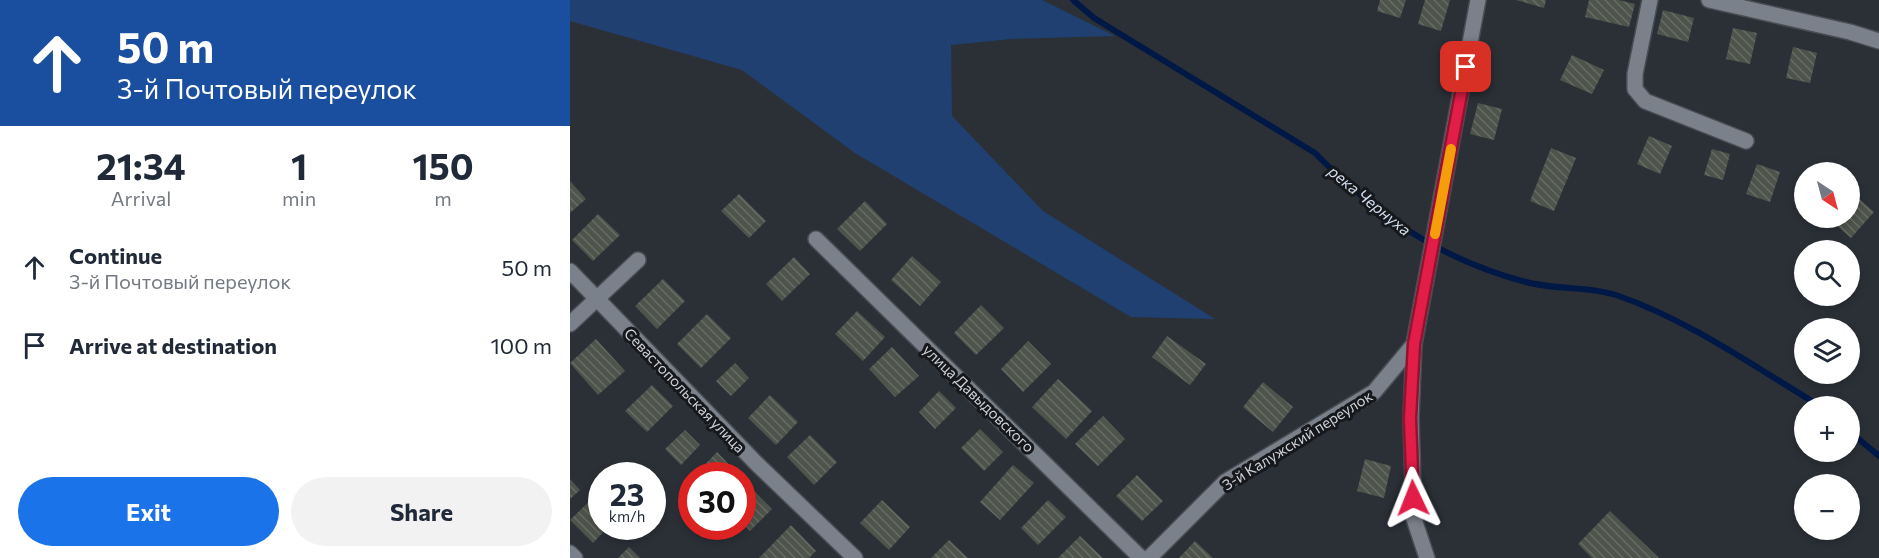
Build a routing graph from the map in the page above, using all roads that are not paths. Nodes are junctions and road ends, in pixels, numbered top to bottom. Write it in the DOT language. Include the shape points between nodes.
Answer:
graph roads {
  1 [pos="1478,0"];
  2 [pos="1650,0"];
  3 [pos="1709,0"];
  4 [pos="1879,41"];
  5 [pos="1746,141"];
  6 [pos="816,239"];
  7 [pos="638,260"];
  8 [pos="570,271"];
  9 [pos="597,299"];
  10 [pos="570,324"];
  11 [pos="1414,344"];
  12 [pos="570,553"];
  13 [pos="575,558"];
  14 [pos="855,558"];
  15 [pos="1142,558"];
  16 [pos="1149,558"];
  17 [pos="1427,558"];
  1 -- 11 [label="street"];
  2 -- 5 [label="street" via="1635,89 1645,101"];
  3 -- 4 [label="street"];
  6 -- 15 [label="street, улица Давыдовского"];
  7 -- 9 [label="street"];
  8 -- 9 [label="street, Севастопольская улица"];
  9 -- 10 [label="street"];
  9 -- 14 [label="street, Севастопольская улица"];
  11 -- 16 [label="street, 3-й Калужский переулок" via="1374,392 1225,482"];
  11 -- 17 [label="street" via="1410,418 1414,519"];
  12 -- 13 [label="street"];
}
